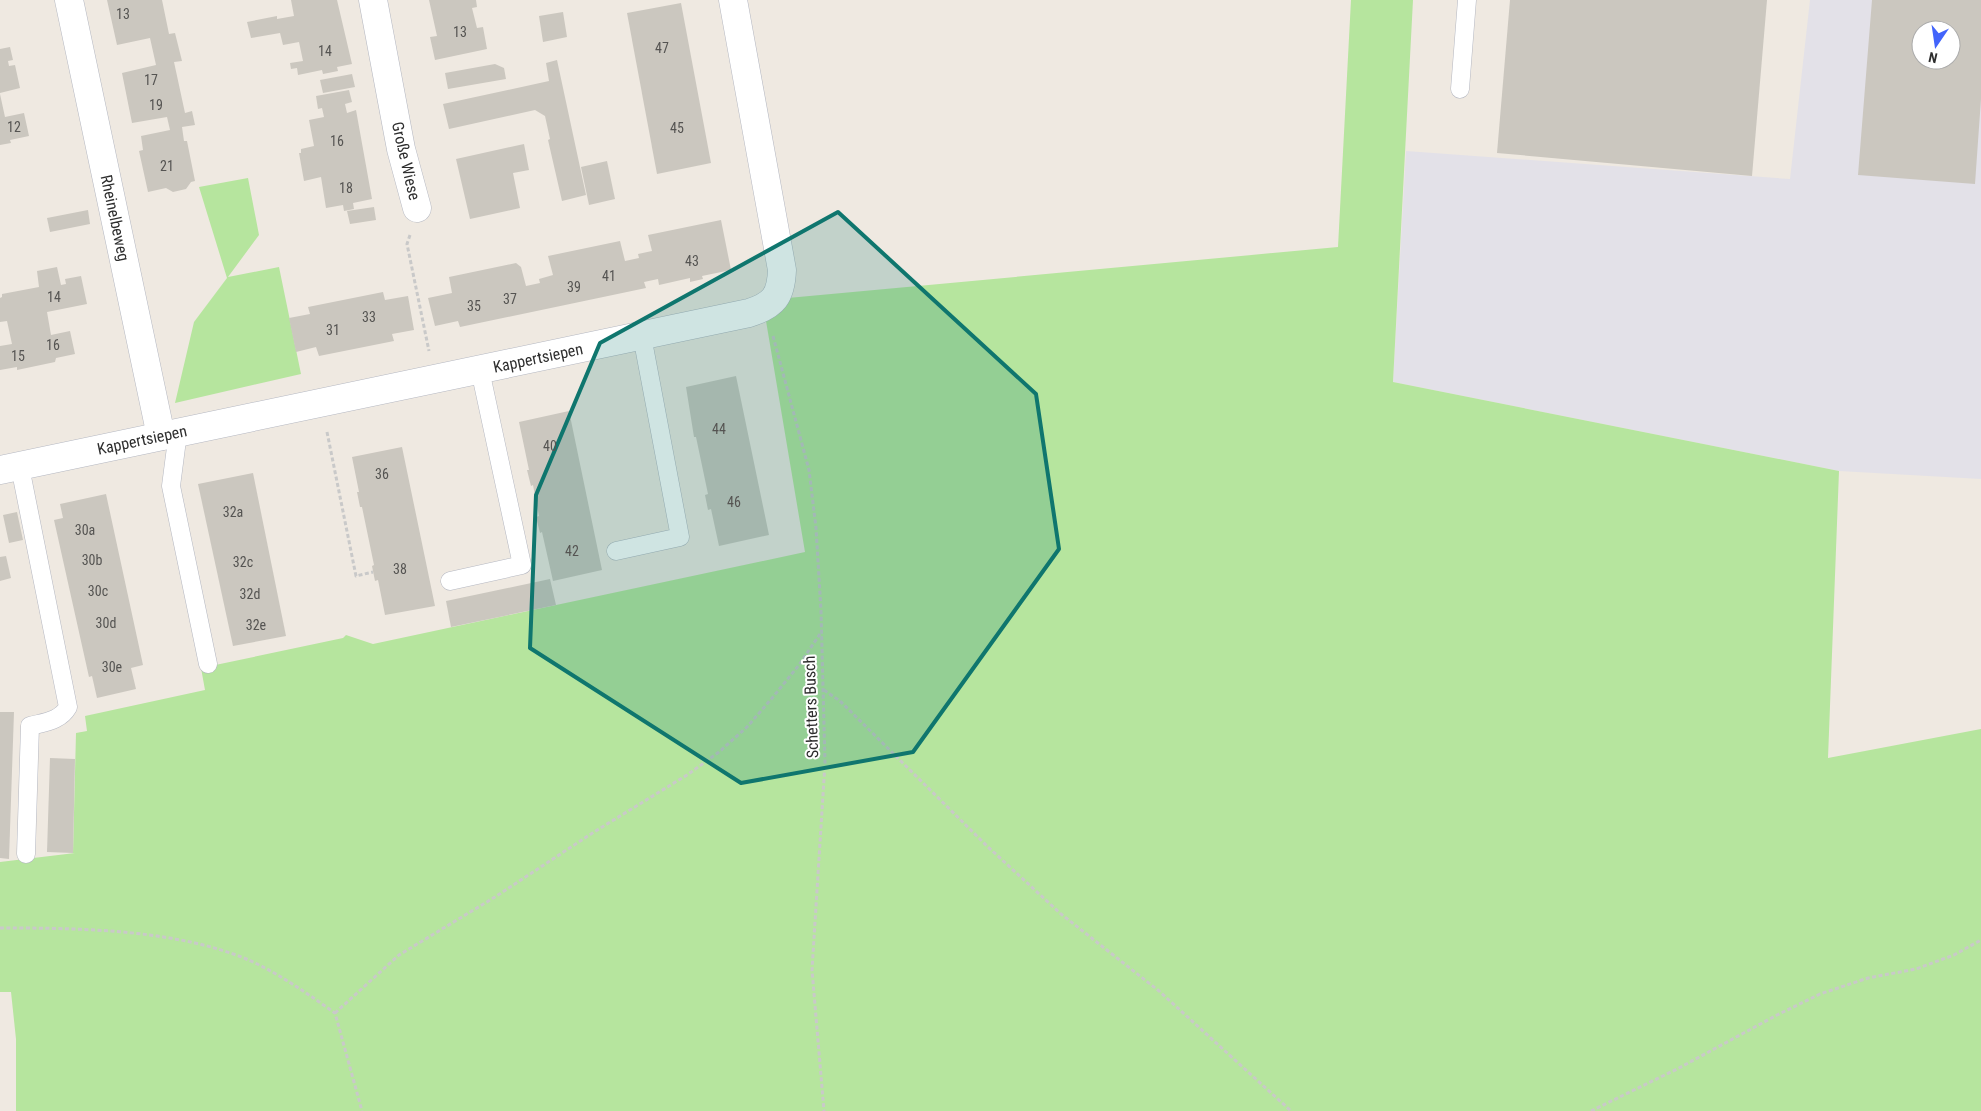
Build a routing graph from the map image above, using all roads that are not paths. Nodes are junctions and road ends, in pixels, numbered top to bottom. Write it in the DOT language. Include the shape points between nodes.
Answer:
graph roads {
  1 [pos="69,0"];
  2 [pos="373,0"];
  3 [pos="733,0"];
  4 [pos="1467,0"];
  5 [pos="1460,89"];
  6 [pos="417,208"];
  7 [pos="642,336"];
  8 [pos="480,370"];
  9 [pos="170,434"];
  10 [pos="10,469"];
  11 [pos="616,551"];
  12 [pos="450,580"];
  13 [pos="208,664"];
  14 [pos="26,854"];
  1 -- 9 [label="street, Rheinelbeweg"];
  2 -- 6 [label="street, Große Wiese"];
  3 -- 7 [label="street, Kappertsiepen" via="782,270 782,285 765,308 749,314"];
  4 -- 5 [label="lane"];
  7 -- 8 [label="street, Kappertsiepen"];
  7 -- 11 [label="lane" via="680,537"];
  8 -- 9 [label="street, Kappertsiepen"];
  8 -- 12 [label="lane" via="522,565"];
  9 -- 10 [label="street, Kappertsiepen"];
  9 -- 13 [label="lane" via="171,486"];
  10 -- 14 [label="lane" via="68,707 63,716 30,726"];
}
